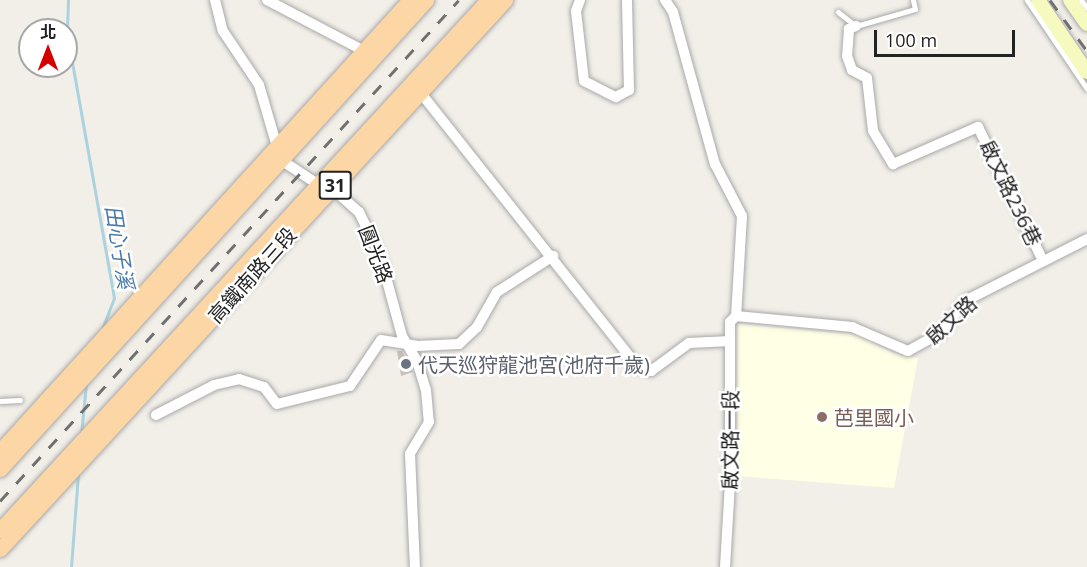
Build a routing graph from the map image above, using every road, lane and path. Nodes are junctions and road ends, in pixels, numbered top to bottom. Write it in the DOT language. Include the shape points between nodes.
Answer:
graph roads {
  1 [pos="215,0"];
  2 [pos="267,0"];
  3 [pos="410,0"];
  4 [pos="426,0"];
  5 [pos="505,0"];
  6 [pos="580,0"];
  7 [pos="627,0"];
  8 [pos="665,0"];
  9 [pos="913,0"];
  10 [pos="1027,0"];
  11 [pos="1038,0"];
  12 [pos="1070,0"];
  13 [pos="1081,0"];
  14 [pos="487,3"];
  15 [pos="1087,9"];
  16 [pos="838,12"];
  17 [pos="1087,24"];
  18 [pos="856,26"];
  19 [pos="364,51"];
  20 [pos="1087,72"];
  21 [pos="1087,89"];
  22 [pos="420,92"];
  23 [pos="278,154"];
  24 [pos="325,186"];
  25 [pos="1087,239"];
  26 [pos="553,256"];
  27 [pos="1043,261"];
  28 [pos="736,316"];
  29 [pos="730,341"];
  30 [pos="408,344"];
  31 [pos="20,400"];
  32 [pos="0,401"];
  33 [pos="156,415"];
  34 [pos="8,448"];
  35 [pos="0,467"];
  36 [pos="11,525"];
  37 [pos="0,549"];
  38 [pos="415,567"];
  39 [pos="725,567"];
  1 -- 23 [label="street" via="223,31 259,85"];
  2 -- 19 [label="street"];
  3 -- 19 [label="main road"];
  4 -- 23 [label="main road"];
  5 -- 22 [label="main road, 高鐵南路三段 / 31"];
  6 -- 7 [label="street" via="576,11 584,81 615,97 629,90"];
  8 -- 28 [label="street, 啟文路一段" via="673,12 715,164 742,216"];
  9 -- 18 [label="lane" via="915,9"];
  10 -- 21 [label="lane"];
  11 -- 20 [label="main road"];
  12 -- 17 [label="main road"];
  13 -- 15 [label="lane"];
  14 -- 24 [label="main road, 高鐵南路三段 / 31"];
  16 -- 18 [label="lane"];
  18 -- 27 [label="street, 啟文路236巷" via="849,28 847,56 852,70 867,78 873,131 893,164 978,127"];
  19 -- 23 [label="main road"];
  22 -- 24 [label="main road, 高鐵南路三段 / 31"];
  22 -- 26 [label="street"];
  23 -- 24 [label="street, 圓光路"];
  23 -- 34 [label="main road"];
  24 -- 30 [label="street, 圓光路" via="359,212 374,238"];
  24 -- 36 [label="main road, 高鐵南路三段 / 31"];
  25 -- 27 [label="street, 啟文路"];
  26 -- 29 [label="street" via="642,370 656,369 673,351 690,343"];
  26 -- 30 [label="street" via="497,292 477,327 459,344"];
  27 -- 28 [label="street, 啟文路" via="965,301 942,332 908,351 852,327"];
  28 -- 29 [label="street, 啟文路一段" via="730,322"];
  29 -- 39 [label="street, 啟文路一段"];
  30 -- 33 [label="street" via="381,340 350,386 277,404 264,387 239,379 214,384"];
  30 -- 38 [label="street, 圓光路" via="426,390 429,422 410,453"];
  31 -- 32 [label="lane"];
  34 -- 35 [label="main road"];
  36 -- 37 [label="main road, 高鐵南路三段 / 31"];
}
